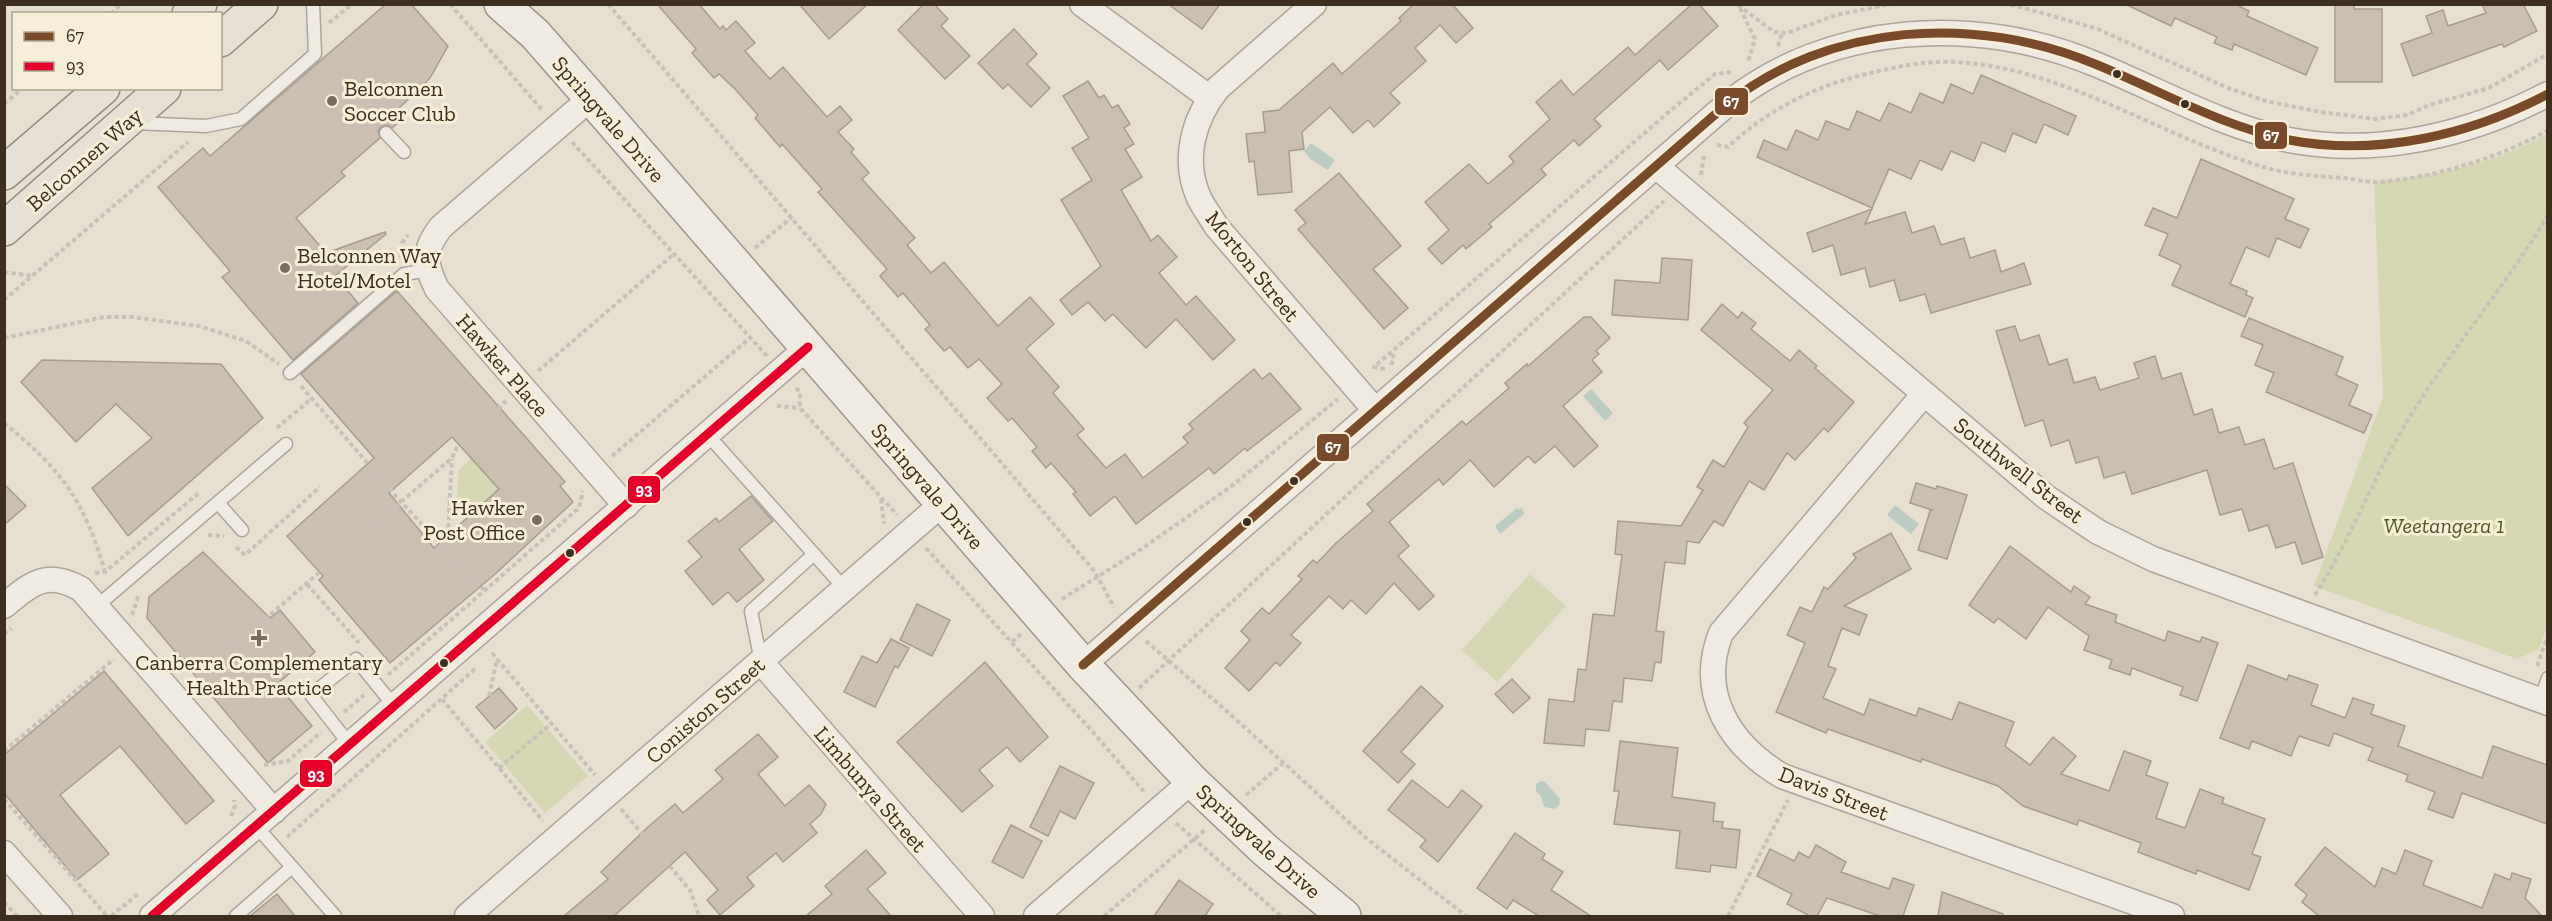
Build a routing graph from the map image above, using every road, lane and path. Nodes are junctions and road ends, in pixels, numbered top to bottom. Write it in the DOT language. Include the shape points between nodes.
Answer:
graph roads {
  1 [pos="261,4"];
  2 [pos="313,4"];
  3 [pos="352,4"];
  4 [pos="450,4"];
  5 [pos="501,4"];
  6 [pos="519,4"];
  7 [pos="608,4"];
  8 [pos="1082,4"];
  9 [pos="1314,4"];
  10 [pos="1891,4"];
  11 [pos="2004,4"];
  12 [pos="1738,5"];
  13 [pos="535,34"];
  14 [pos="315,35"];
  15 [pos="222,38"];
  16 [pos="2547,54"];
  17 [pos="1746,67"];
  18 [pos="1738,70"];
  19 [pos="21,90"];
  20 [pos="101,90"];
  21 [pos="162,90"];
  22 [pos="2547,94"];
  23 [pos="591,98"];
  24 [pos="1210,98"];
  25 [pos="4,104"];
  26 [pos="534,118"];
  27 [pos="125,123"];
  28 [pos="206,126"];
  29 [pos="558,126"];
  30 [pos="2547,130"];
  31 [pos="386,133"];
  32 [pos="404,152"];
  33 [pos="1656,166"];
  34 [pos="4,173"];
  35 [pos="1701,177"];
  36 [pos="1664,201"];
  37 [pos="2547,215"];
  38 [pos="413,227"];
  39 [pos="4,229"];
  40 [pos="674,254"];
  41 [pos="429,270"];
  42 [pos="4,272"];
  43 [pos="404,274"];
  44 [pos="33,276"];
  45 [pos="4,300"];
  46 [pos="4,338"];
  47 [pos="750,338"];
  48 [pos="808,347"];
  49 [pos="1392,351"];
  50 [pos="780,371"];
  51 [pos="290,373"];
  52 [pos="498,393"];
  53 [pos="513,394"];
  54 [pos="1924,394"];
  55 [pos="311,399"];
  56 [pos="498,408"];
  57 [pos="1335,408"];
  58 [pos="512,410"];
  59 [pos="1375,410"];
  60 [pos="1312,422"];
  61 [pos="4,423"];
  62 [pos="1320,426"];
  63 [pos="275,429"];
  64 [pos="707,434"];
  65 [pos="286,444"];
  66 [pos="458,445"];
  67 [pos="452,458"];
  68 [pos="595,470"];
  69 [pos="320,487"];
  70 [pos="204,489"];
  71 [pos="218,503"];
  72 [pos="943,504"];
  73 [pos="626,506"];
  74 [pos="242,530"];
  75 [pos="911,531"];
  76 [pos="205,534"];
  77 [pos="447,551"];
  78 [pos="814,554"];
  79 [pos="86,569"];
  80 [pos="105,572"];
  81 [pos="1097,576"];
  82 [pos="307,584"];
  83 [pos="146,588"];
  84 [pos="845,589"];
  85 [pos="1060,601"];
  86 [pos="2311,601"];
  87 [pos="1110,604"];
  88 [pos="4,606"];
  89 [pos="96,607"];
  90 [pos="132,617"];
  91 [pos="2547,635"];
  92 [pos="1148,643"];
  93 [pos="107,650"];
  94 [pos="365,650"];
  95 [pos="493,654"];
  96 [pos="115,658"];
  97 [pos="497,659"];
  98 [pos="1169,660"];
  99 [pos="761,662"];
  100 [pos="1083,665"];
  101 [pos="123,667"];
  102 [pos="380,667"];
  103 [pos="387,675"];
  104 [pos="183,676"];
  105 [pos="2534,676"];
  106 [pos="376,684"];
  107 [pos="2545,694"];
  108 [pos="489,696"];
  109 [pos="442,699"];
  110 [pos="1120,705"];
  111 [pos="394,706"];
  112 [pos="332,722"];
  113 [pos="552,723"];
  114 [pos="1092,731"];
  115 [pos="350,745"];
  116 [pos="4,751"];
  117 [pos="1284,762"];
  118 [pos="260,765"];
  119 [pos="499,768"];
  120 [pos="1192,781"];
  121 [pos="1797,781"];
  122 [pos="1143,792"];
  123 [pos="234,793"];
  124 [pos="4,800"];
  125 [pos="1226,813"];
  126 [pos="553,815"];
  127 [pos="265,818"];
  128 [pos="229,820"];
  129 [pos="1177,825"];
  130 [pos="1194,840"];
  131 [pos="276,848"];
  132 [pos="7,861"];
  133 [pos="292,867"];
  134 [pos="147,887"];
  135 [pos="4,902"];
  136 [pos="17,916"];
  137 [pos="60,916"];
  138 [pos="106,916"];
  139 [pos="111,916"];
  140 [pos="152,916"];
  141 [pos="236,916"];
  142 [pos="335,916"];
  143 [pos="467,916"];
  144 [pos="982,916"];
  145 [pos="1036,916"];
  146 [pos="1104,916"];
  147 [pos="1281,916"];
  148 [pos="1344,916"];
  149 [pos="1466,916"];
  150 [pos="1728,916"];
  151 [pos="2172,916"];
  1 -- 15 [label="main road"];
  2 -- 14 [label="lane"];
  3 -- 14 [label="path"];
  4 -- 26 [label="path" via="543,110"];
  5 -- 13 [label="main road, Springvale Drive"];
  6 -- 13 [label="main road, Springvale Drive"];
  7 -- 81 [label="path"];
  8 -- 24 [label="street"];
  9 -- 24 [label="street, Morton Street"];
  10 -- 12 [label="path" via="1836,15 1788,33 1774,32"];
  11 -- 16 [label="path" via="2098,29 2228,88 2266,101 2375,119 2407,115 2489,87"];
  12 -- 17 [label="path" via="1755,39"];
  13 -- 23 [label="main road, Springvale Drive"];
  14 -- 28 [label="lane" via="318,57 241,119"];
  18 -- 49 [label="path" via="1715,74"];
  19 -- 25 [label="path"];
  20 -- 34 [label="main road, Belconnen Way"];
  21 -- 27 [label="main road, Belconnen Way"];
  22 -- 33 [label="street" via="2467,129 2406,142 2343,146 2289,140 2236,125 2093,63 2036,44 1948,32 1890,35 1836,47 1786,68 1731,101"];
  23 -- 29 [label="street"];
  23 -- 48 [label="main road, Springvale Drive"];
  24 -- 59 [label="street, Morton Street" via="1196,123 1191,152 1199,197 1216,226"];
  27 -- 28 [label="lane"];
  27 -- 39 [label="main road, Belconnen Way"];
  28 -- 44 [label="path"];
  29 -- 40 [label="path"];
  29 -- 41 [label="street" via="441,227 431,240"];
  30 -- 35 [label="path" via="2455,168 2374,182 2315,177 2269,168 2202,145 2028,75 1996,66 1953,62 1900,65 1837,81 1785,103 1746,129 1728,147 1713,144 1704,153"];
  31 -- 32 [label="lane"];
  33 -- 54 [label="street, Southwell Street"];
  33 -- 59 [label="street"];
  36 -- 98 [label="path"];
  37 -- 86 [label="path" via="2405,425"];
  38 -- 43 [label="path" via="402,243"];
  40 -- 47 [label="path"];
  40 -- 53 [label="path"];
  41 -- 43 [label="lane"];
  41 -- 53 [label="street, Hawker Place" via="437,289"];
  42 -- 44 [label="path"];
  43 -- 51 [label="lane"];
  44 -- 45 [label="path"];
  46 -- 51 [label="path" via="104,317 132,317 199,326 246,341"];
  47 -- 50 [label="path"];
  47 -- 68 [label="path"];
  48 -- 50 [label="street"];
  48 -- 72 [label="main road, Springvale Drive"];
  49 -- 49 [label="path" via="1386,357 1374,367 1389,368 1394,359"];
  50 -- 64 [label="street"];
  50 -- 75 [label="path" via="800,392 800,408"];
  52 -- 53 [label="path"];
  53 -- 56 [label="path"];
  53 -- 58 [label="path"];
  53 -- 68 [label="street, Hawker Place"];
  54 -- 107 [label="street, Southwell Street" via="2046,497 2098,532 2153,559"];
  54 -- 121 [label="street, Davis Street" via="1739,611 1721,633 1716,647 1712,675 1717,704 1732,732 1767,767"];
  55 -- 63 [label="path"];
  57 -- 60 [label="path" via="1336,401"];
  59 -- 100 [label="street"];
  60 -- 62 [label="path"];
  60 -- 81 [label="path" via="1233,486"];
  61 -- 80 [label="path" via="69,485 93,532"];
  64 -- 73 [label="street"];
  64 -- 78 [label="lane"];
  65 -- 71 [label="lane"];
  66 -- 67 [label="path"];
  67 -- 77 [label="path"];
  67 -- 82 [label="path"];
  68 -- 73 [label="street, Hawker Place"];
  68 -- 103 [label="path" via="578,485 584,492 579,508"];
  69 -- 76 [label="path" via="245,555 223,535"];
  70 -- 80 [label="path"];
  71 -- 74 [label="lane"];
  71 -- 89 [label="lane"];
  72 -- 75 [label="street, Coniston Street"];
  72 -- 100 [label="main road, Springvale Drive"];
  73 -- 111 [label="street"];
  75 -- 84 [label="street, Coniston Street"];
  75 -- 114 [label="path"];
  78 -- 84 [label="lane"];
  78 -- 99 [label="lane" via="750,611"];
  79 -- 80 [label="path"];
  81 -- 85 [label="path"];
  81 -- 87 [label="path"];
  82 -- 94 [label="path"];
  82 -- 104 [label="path" via="190,684"];
  83 -- 90 [label="path" via="137,595"];
  84 -- 99 [label="street, Coniston Street"];
  88 -- 89 [label="street" via="39,580 51,579 81,589"];
  89 -- 127 [label="street"];
  91 -- 105 [label="path"];
  92 -- 98 [label="path"];
  93 -- 96 [label="path"];
  95 -- 109 [label="path"];
  96 -- 101 [label="path"];
  96 -- 116 [label="path"];
  97 -- 108 [label="path"];
  98 -- 110 [label="path"];
  98 -- 117 [label="path"];
  99 -- 143 [label="street, Coniston Street"];
  99 -- 144 [label="street, Limbunya Street"];
  100 -- 110 [label="main road, Springvale Drive"];
  102 -- 103 [label="path"];
  103 -- 106 [label="path"];
  106 -- 111 [label="lane"];
  106 -- 112 [label="path"];
  106 -- 112 [label="lane" via="356,659 311,695"];
  109 -- 119 [label="path"];
  109 -- 131 [label="path"];
  110 -- 114 [label="path"];
  110 -- 120 [label="main road, Springvale Drive"];
  111 -- 115 [label="street"];
  112 -- 115 [label="lane"];
  112 -- 118 [label="path" via="288,761"];
  113 -- 119 [label="path"];
  114 -- 122 [label="path"];
  115 -- 127 [label="street"];
  117 -- 125 [label="path"];
  117 -- 149 [label="path" via="1366,838"];
  119 -- 126 [label="path" via="544,822"];
  120 -- 125 [label="main road, Springvale Drive"];
  120 -- 145 [label="street"];
  121 -- 150 [label="path"];
  121 -- 151 [label="street, Davis Street"];
  123 -- 128 [label="path" via="235,806"];
  124 -- 138 [label="path"];
  125 -- 130 [label="path"];
  125 -- 148 [label="main road, Springvale Drive"];
  127 -- 131 [label="lane"];
  127 -- 140 [label="street"];
  129 -- 130 [label="path"];
  130 -- 146 [label="path"];
  130 -- 147 [label="path"];
  131 -- 133 [label="lane"];
  132 -- 137 [label="street"];
  133 -- 141 [label="lane"];
  133 -- 142 [label="lane"];
  134 -- 139 [label="path"];
  135 -- 136 [label="path"];
}
